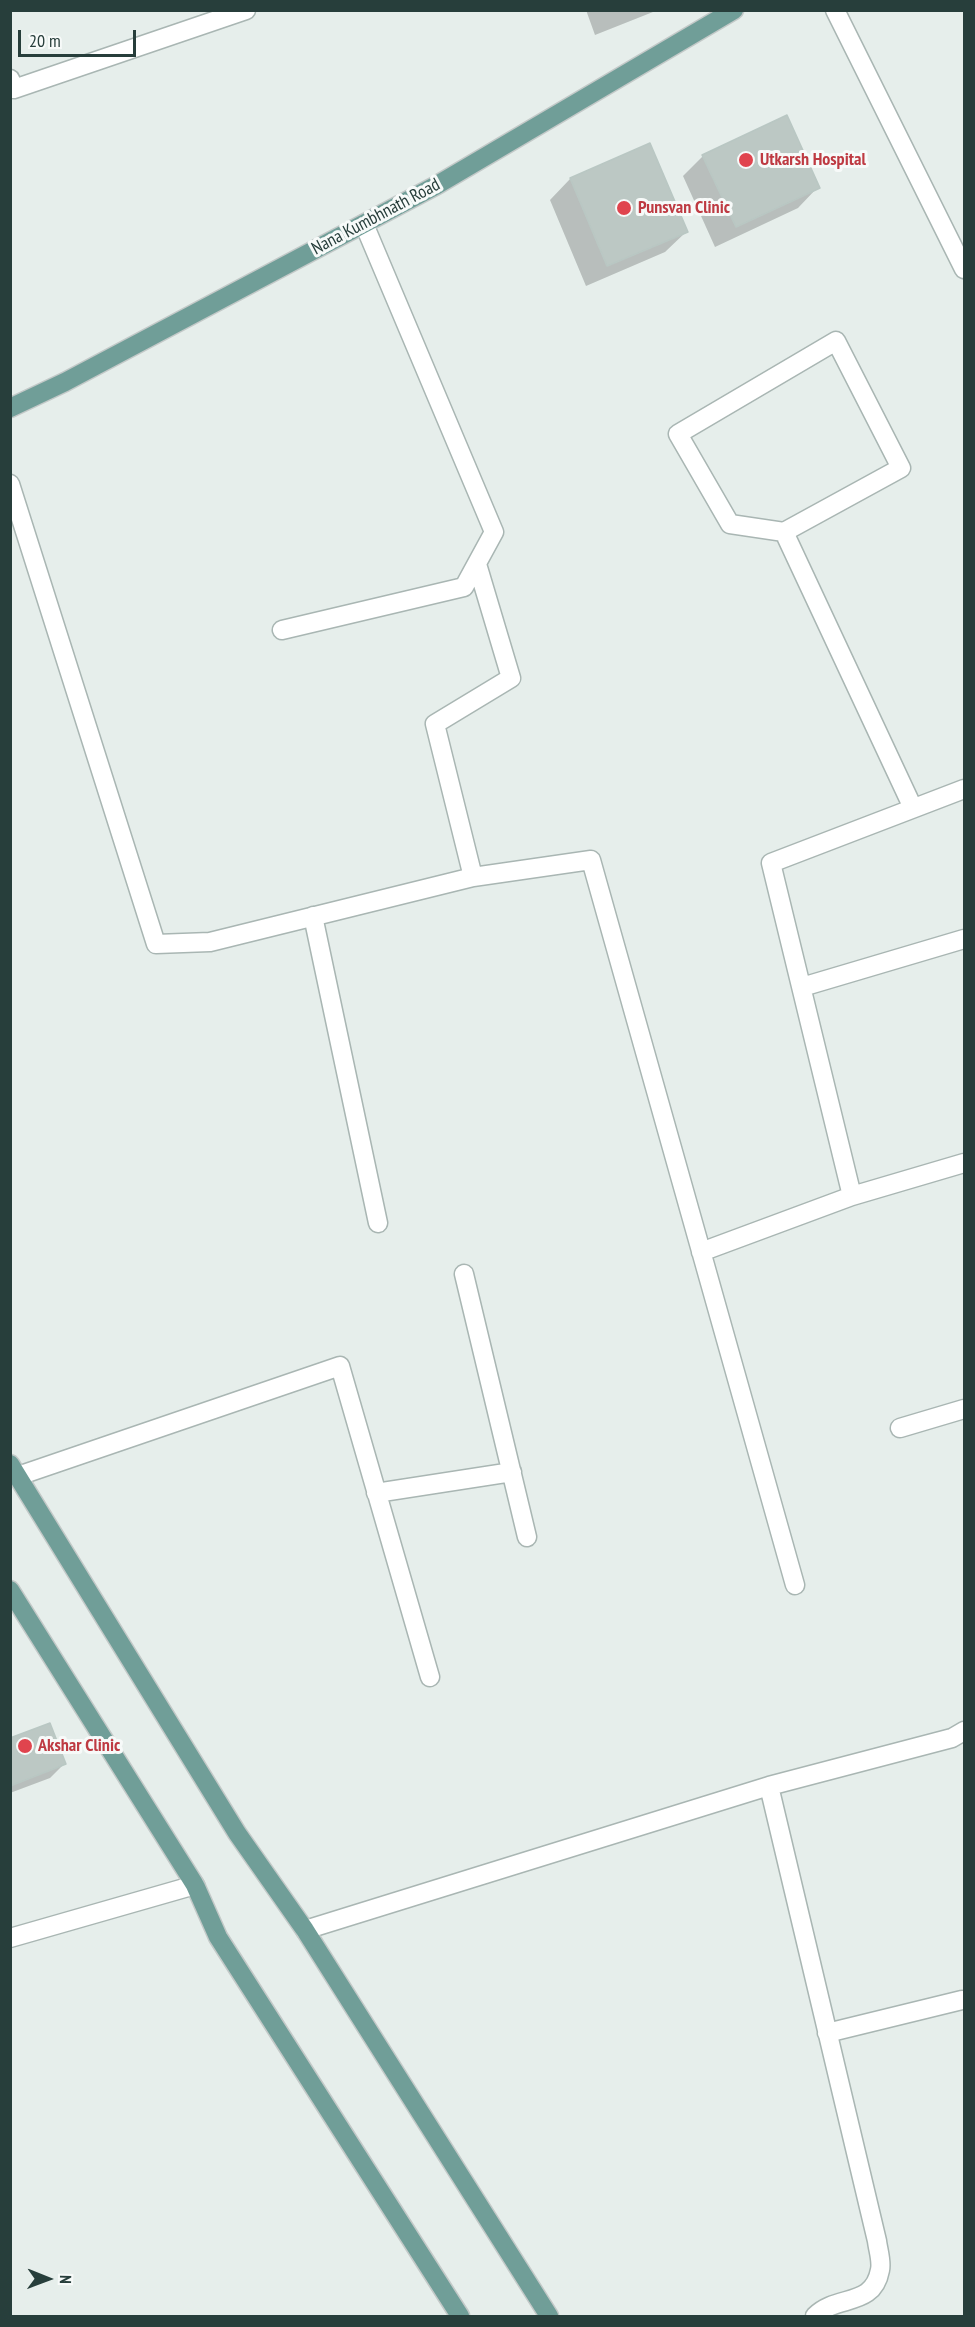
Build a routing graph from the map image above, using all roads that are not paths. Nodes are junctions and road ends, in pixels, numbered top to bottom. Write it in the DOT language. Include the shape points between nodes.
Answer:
graph roads {
  1 [pos="246,10"];
  2 [pos="734,10"];
  3 [pos="835,10"];
  4 [pos="10,79"];
  5 [pos="364,224"];
  6 [pos="964,269"];
  7 [pos="10,408"];
  8 [pos="10,484"];
  9 [pos="784,532"];
  10 [pos="477,564"];
  11 [pos="282,630"];
  12 [pos="964,789"];
  13 [pos="913,808"];
  14 [pos="473,877"];
  15 [pos="313,916"];
  16 [pos="964,939"];
  17 [pos="802,987"];
  18 [pos="964,1163"];
  19 [pos="852,1196"];
  20 [pos="378,1223"];
  21 [pos="701,1252"];
  22 [pos="464,1274"];
  23 [pos="964,1409"];
  24 [pos="900,1428"];
  25 [pos="14,1470"];
  26 [pos="512,1472"];
  27 [pos="376,1493"];
  28 [pos="527,1538"];
  29 [pos="795,1586"];
  30 [pos="10,1590"];
  31 [pos="430,1677"];
  32 [pos="964,1731"];
  33 [pos="769,1786"];
  34 [pos="195,1885"];
  35 [pos="305,1930"];
  36 [pos="10,1938"];
  37 [pos="962,2001"];
  38 [pos="827,2033"];
  39 [pos="460,2316"];
  40 [pos="549,2316"];
  41 [pos="815,2316"];
  1 -- 4 [label="street" via="14,89"];
  2 -- 5 [label="main road, Nana Kumbhnath Road"];
  3 -- 6 [label="street"];
  5 -- 7 [label="main road, Nana Kumbhnath Road"];
  5 -- 10 [label="street" via="494,532"];
  8 -- 15 [label="street" via="156,944 210,942"];
  9 -- 9 [label="street" via="902,468 836,341 678,434 730,524"];
  9 -- 13 [label="street"];
  10 -- 11 [label="street" via="464,587"];
  10 -- 14 [label="street" via="511,678 435,724"];
  12 -- 13 [label="street"];
  13 -- 17 [label="street" via="771,863"];
  14 -- 15 [label="street"];
  14 -- 21 [label="street" via="591,860"];
  15 -- 20 [label="street"];
  16 -- 17 [label="street"];
  17 -- 19 [label="street"];
  18 -- 19 [label="street"];
  19 -- 21 [label="street"];
  21 -- 29 [label="street"];
  22 -- 26 [label="street"];
  23 -- 24 [label="street"];
  25 -- 27 [label="street" via="340,1366"];
  25 -- 35 [label="main road" via="237,1833"];
  26 -- 27 [label="street"];
  26 -- 28 [label="street"];
  27 -- 31 [label="street"];
  30 -- 34 [label="main road"];
  32 -- 33 [label="street" via="952,1738"];
  33 -- 35 [label="street"];
  33 -- 38 [label="street"];
  34 -- 36 [label="street"];
  34 -- 39 [label="main road" via="219,1937"];
  35 -- 40 [label="main road"];
  37 -- 38 [label="street"];
  38 -- 41 [label="street" via="877,2241 880,2269 865,2296 836,2304"];
}
